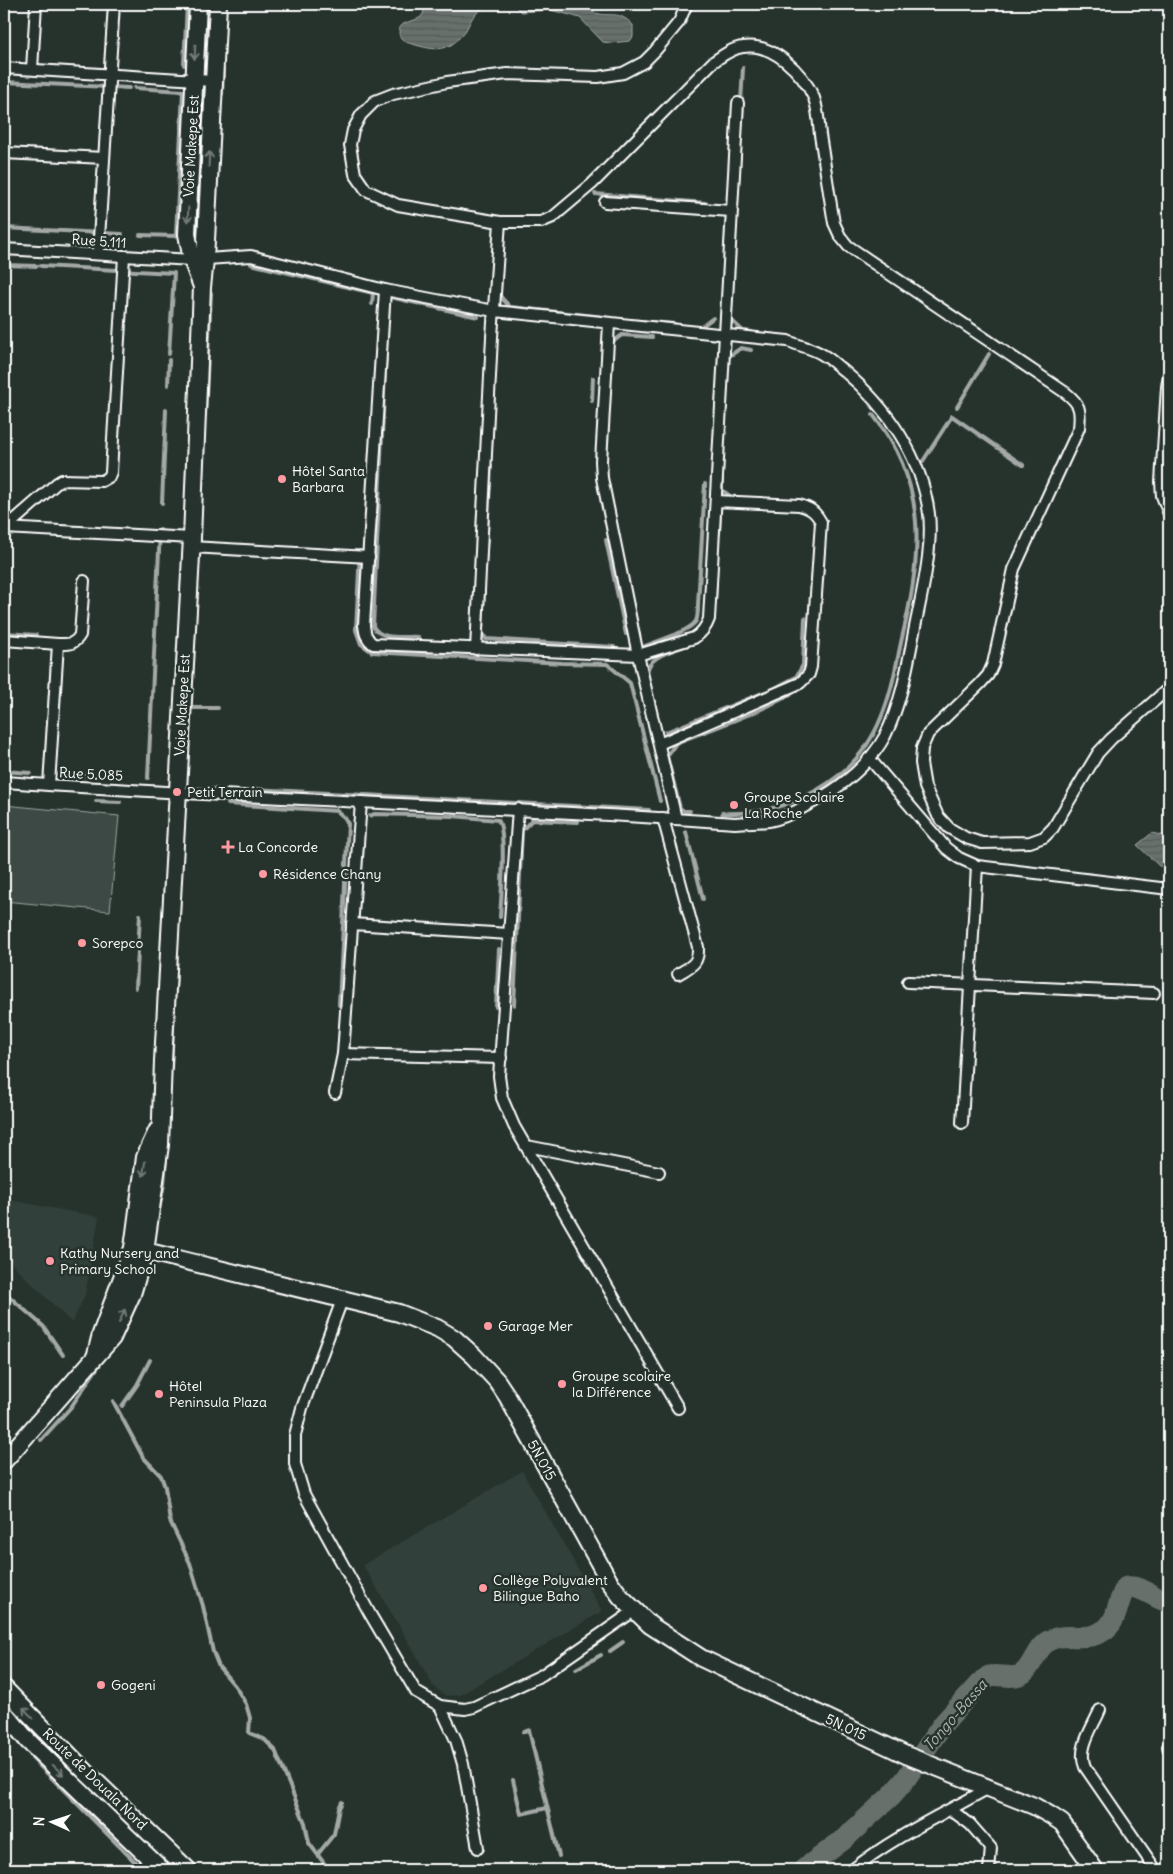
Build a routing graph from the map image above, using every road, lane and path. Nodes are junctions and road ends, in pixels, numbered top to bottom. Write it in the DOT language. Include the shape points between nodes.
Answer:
graph roads {
  1 [pos="36,4"];
  2 [pos="114,4"];
  3 [pos="198,4"];
  4 [pos="218,4"];
  5 [pos="687,4"];
  6 [pos="4,68"];
  7 [pos="32,69"];
  8 [pos="110,73"];
  9 [pos="194,80"];
  10 [pos="213,81"];
  11 [pos="738,103"];
  12 [pos="4,153"];
  13 [pos="104,158"];
  14 [pos="605,202"];
  15 [pos="731,211"];
  16 [pos="500,222"];
  17 [pos="4,249"];
  18 [pos="98,254"];
  19 [pos="124,256"];
  20 [pos="198,260"];
  21 [pos="385,290"];
  22 [pos="494,311"];
  23 [pos="609,324"];
  24 [pos="724,334"];
  25 [pos="1169,375"];
  26 [pos="716,501"];
  27 [pos="1169,514"];
  28 [pos="4,528"];
  29 [pos="192,543"];
  30 [pos="369,557"];
  31 [pos="84,581"];
  32 [pos="4,640"];
  33 [pos="58,644"];
  34 [pos="476,649"];
  35 [pos="638,655"];
  36 [pos="1169,688"];
  37 [pos="660,744"];
  38 [pos="870,758"];
  39 [pos="4,782"];
  40 [pos="49,785"];
  41 [pos="177,792"];
  42 [pos="361,802"];
  43 [pos="518,809"];
  44 [pos="663,818"];
  45 [pos="676,819"];
  46 [pos="977,866"];
  47 [pos="1169,888"];
  48 [pos="352,924"];
  49 [pos="509,934"];
  50 [pos="678,974"];
  51 [pos="908,982"];
  52 [pos="970,984"];
  53 [pos="1154,993"];
  54 [pos="343,1054"];
  55 [pos="501,1058"];
  56 [pos="335,1093"];
  57 [pos="962,1122"];
  58 [pos="527,1146"];
  59 [pos="659,1172"];
  60 [pos="139,1249"];
  61 [pos="342,1300"];
  62 [pos="678,1408"];
  63 [pos="4,1461"];
  64 [pos="634,1611"];
  65 [pos="4,1688"];
  66 [pos="440,1706"];
  67 [pos="1100,1710"];
  68 [pos="6,1717"];
  69 [pos="989,1788"];
  70 [pos="951,1810"];
  71 [pos="478,1848"];
  72 [pos="162,1870"];
  73 [pos="188,1870"];
  74 [pos="852,1870"];
  75 [pos="989,1870"];
  76 [pos="1095,1870"];
  77 [pos="1156,1870"];
  1 -- 7 [label="street"];
  2 -- 8 [label="street"];
  3 -- 9 [label="main road, Voie Makepe Est, one-way"];
  4 -- 10 [label="main road, Voie Makepe Est"];
  5 -- 16 [label="street" via="679,22 655,51 644,62 623,72 598,76 507,74 447,82 374,101 361,115 350,145 355,174 366,190 398,206"];
  6 -- 7 [label="street"];
  7 -- 8 [label="street"];
  8 -- 9 [label="street"];
  8 -- 13 [label="street"];
  9 -- 10 [label="street"];
  9 -- 20 [label="main road, Voie Makepe Est, one-way" via="187,227"];
  20 -- 10 [label="main road, Voie Makepe Est, one-way"];
  11 -- 15 [label="street"];
  12 -- 13 [label="street"];
  13 -- 18 [label="street"];
  14 -- 15 [label="street"];
  15 -- 24 [label="street"];
  16 -- 22 [label="street"];
  16 -- 36 [label="street" via="540,222 553,218 592,184 713,62 730,51 757,47 789,64 804,80 814,99 834,223 848,246 1076,401 1081,414 1079,428 1014,569 988,675 928,734 922,748 925,786 938,816 949,828 982,843 1030,842 1044,837 1053,828 1098,753"];
  17 -- 18 [label="street, Rue 5.111"];
  18 -- 19 [label="street, Rue 5.111"];
  19 -- 20 [label="street, Rue 5.111"];
  19 -- 28 [label="street" via="109,478 102,481 62,480"];
  20 -- 21 [label="street, Rue 5.111" via="252,256"];
  20 -- 29 [label="main road, Voie Makepe Est" via="202,286"];
  21 -- 22 [label="street, Rue 5.111"];
  21 -- 30 [label="street"];
  22 -- 23 [label="street, Rue 5.111"];
  22 -- 34 [label="street"];
  23 -- 24 [label="street, Rue 5.111"];
  23 -- 35 [label="street" via="602,478"];
  24 -- 26 [label="street"];
  24 -- 38 [label="street, Rue 5.111" via="788,342 823,354 868,392 890,419 909,450 924,488 929,515 929,545 905,678 885,736"];
  25 -- 27 [label="street" via="1162,496"];
  26 -- 35 [label="street" via="706,626 694,638"];
  26 -- 37 [label="street" via="799,505 816,512 820,522 811,667 800,683"];
  28 -- 29 [label="street"];
  29 -- 30 [label="street"];
  29 -- 41 [label="main road, Voie Makepe Est"];
  30 -- 34 [label="street" via="364,625 368,640 373,644"];
  31 -- 33 [label="street" via="80,634 72,644"];
  32 -- 33 [label="street"];
  33 -- 40 [label="street"];
  34 -- 35 [label="street"];
  35 -- 37 [label="street"];
  37 -- 45 [label="street"];
  38 -- 45 [label="street, Rue 5.085" via="830,794 770,821 735,823"];
  38 -- 46 [label="street" via="946,848"];
  39 -- 40 [label="street, Rue 5.085"];
  40 -- 41 [label="street, Rue 5.085"];
  41 -- 42 [label="street, Rue 5.085"];
  41 -- 60 [label="main road, Voie Makepe Est" via="160,1123 145,1157"];
  42 -- 43 [label="street, Rue 5.085"];
  42 -- 48 [label="street"];
  43 -- 44 [label="street, Rue 5.085"];
  43 -- 49 [label="street"];
  44 -- 45 [label="street, Rue 5.085"];
  44 -- 50 [label="street" via="698,947 695,963"];
  46 -- 47 [label="street"];
  46 -- 52 [label="street"];
  48 -- 49 [label="street"];
  48 -- 54 [label="street"];
  49 -- 55 [label="street"];
  51 -- 52 [label="street"];
  52 -- 53 [label="street"];
  52 -- 57 [label="street"];
  54 -- 55 [label="street"];
  54 -- 56 [label="street"];
  55 -- 58 [label="street" via="502,1098"];
  58 -- 59 [label="street"];
  58 -- 62 [label="street"];
  60 -- 61 [label="main road, 5N.015"];
  60 -- 63 [label="main road, Voie Makepe Est" via="101,1334 95,1356"];
  61 -- 64 [label="main road, 5N.015" via="399,1313 437,1328 485,1367 507,1396 609,1581"];
  61 -- 66 [label="street" via="302,1408 295,1435 295,1464 304,1494 416,1692"];
  64 -- 66 [label="street" via="542,1675 520,1686 474,1707"];
  64 -- 69 [label="main road, 5N.015" via="701,1658 906,1755"];
  73 -- 65 [label="main road, Route de Douala Nord, one-way" via="85,1772"];
  66 -- 71 [label="street" via="463,1764"];
  67 -- 77 [label="street" via="1082,1760"];
  68 -- 72 [label="main road, Route de Douala Nord, one-way"];
  69 -- 70 [label="street"];
  69 -- 76 [label="main road, 5N.015" via="1034,1806 1062,1824"];
  70 -- 74 [label="street"];
  70 -- 75 [label="street" via="970,1824 991,1848"];
}
